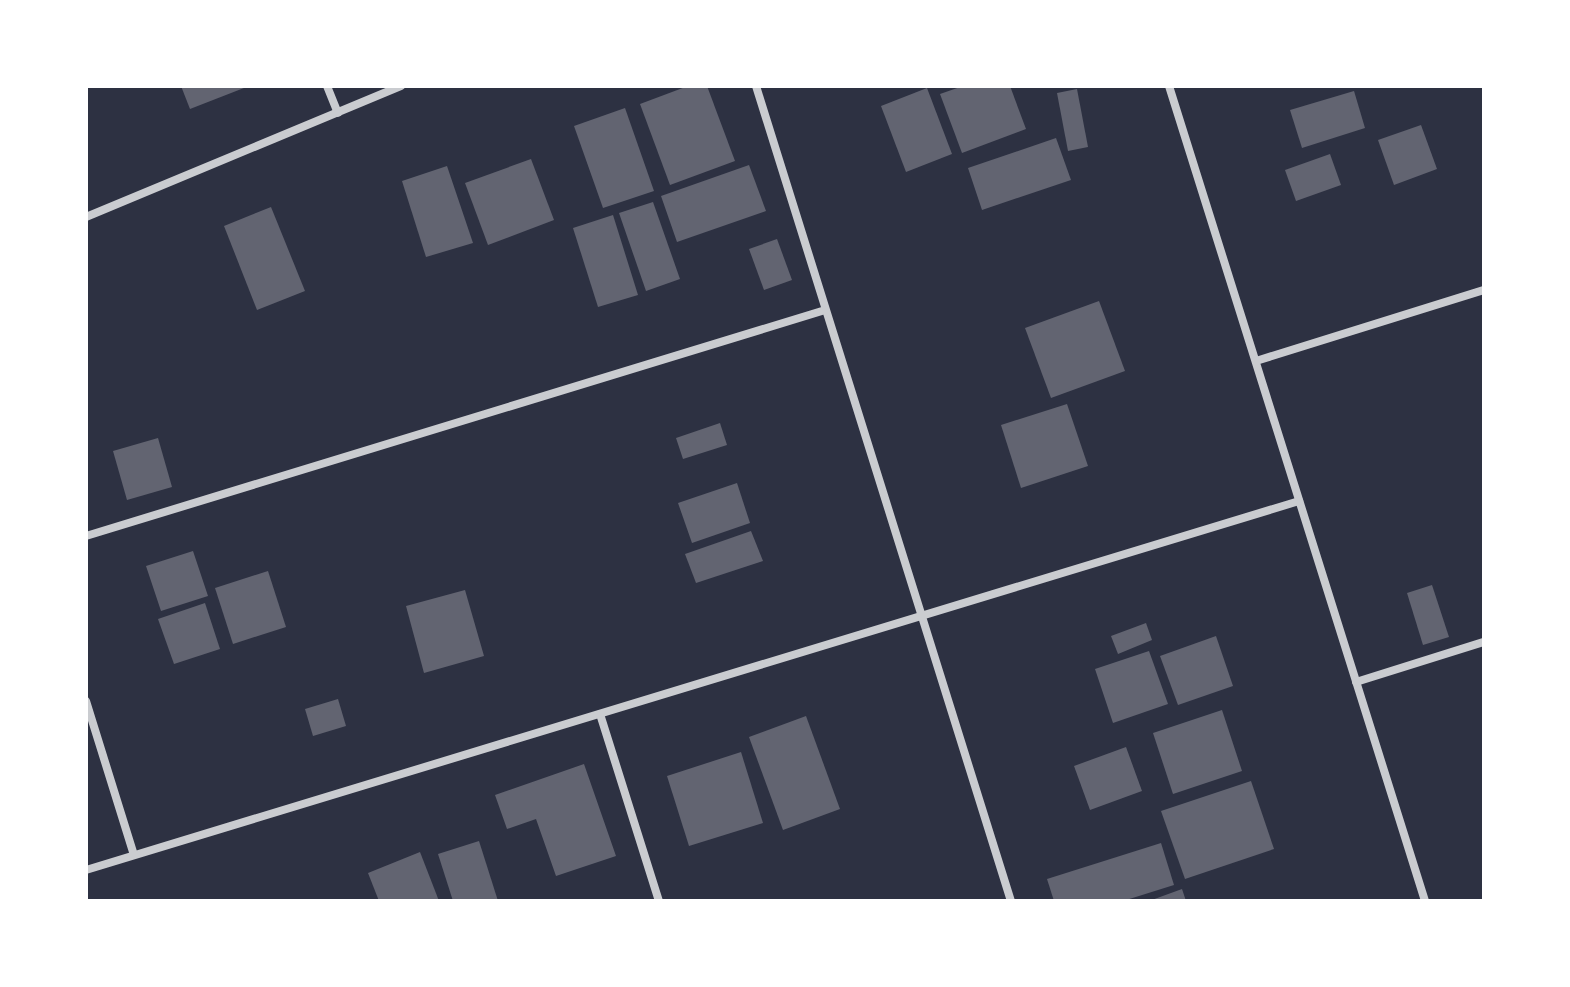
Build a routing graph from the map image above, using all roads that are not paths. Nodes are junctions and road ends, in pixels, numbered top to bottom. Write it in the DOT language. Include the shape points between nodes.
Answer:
graph roads {
  1 [pos="327,86"];
  2 [pos="401,86"];
  3 [pos="756,86"];
  4 [pos="1169,86"];
  5 [pos="338,113"];
  6 [pos="86,217"];
  7 [pos="1484,290"];
  8 [pos="825,310"];
  9 [pos="1256,361"];
  10 [pos="1299,501"];
  11 [pos="86,536"];
  12 [pos="922,616"];
  13 [pos="1484,642"];
  14 [pos="1356,682"];
  15 [pos="86,701"];
  16 [pos="600,714"];
  17 [pos="134,855"];
  18 [pos="86,870"];
  19 [pos="659,901"];
  20 [pos="1011,901"];
  21 [pos="1425,901"];
  1 -- 5 [label="street"];
  2 -- 5 [label="street"];
  3 -- 8 [label="street"];
  4 -- 9 [label="street"];
  5 -- 6 [label="street"];
  7 -- 9 [label="street"];
  8 -- 11 [label="street"];
  8 -- 12 [label="street"];
  9 -- 10 [label="street"];
  10 -- 12 [label="street"];
  10 -- 14 [label="street"];
  12 -- 16 [label="street"];
  12 -- 20 [label="street"];
  13 -- 14 [label="street"];
  14 -- 21 [label="street"];
  15 -- 17 [label="street"];
  16 -- 17 [label="street"];
  16 -- 19 [label="street"];
  17 -- 18 [label="street"];
}
